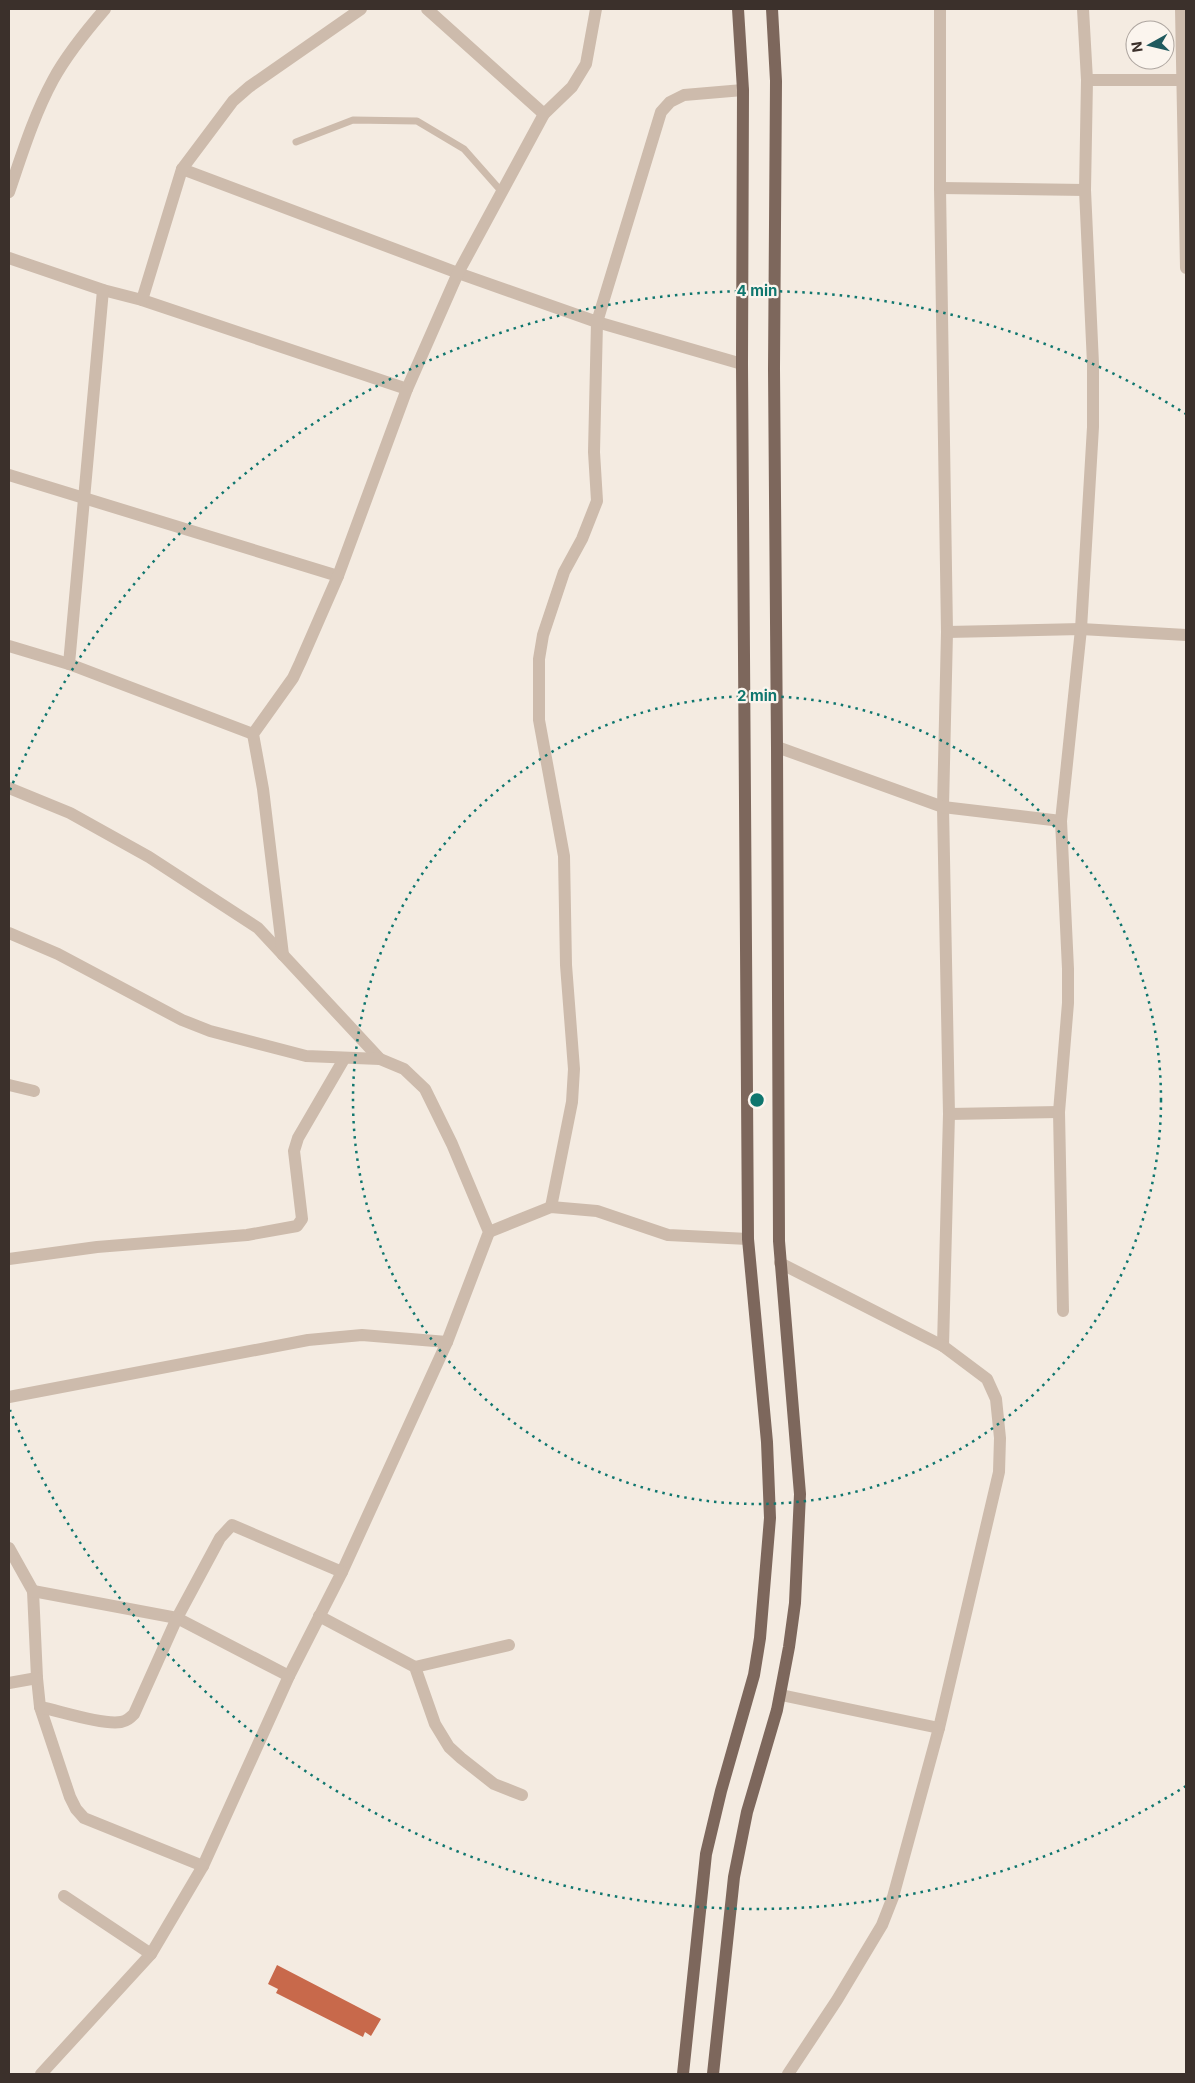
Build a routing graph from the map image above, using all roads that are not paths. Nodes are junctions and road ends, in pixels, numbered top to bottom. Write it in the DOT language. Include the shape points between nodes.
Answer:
graph roads {
  1 [pos="106,9"];
  2 [pos="361,9"];
  3 [pos="427,9"];
  4 [pos="738,9"];
  5 [pos="772,9"];
  6 [pos="940,9"];
  7 [pos="1082,9"];
  8 [pos="1181,9"];
  9 [pos="592,12"];
  10 [pos="1087,80"];
  11 [pos="1182,80"];
  12 [pos="743,90"];
  13 [pos="544,114"];
  14 [pos="296,142"];
  15 [pos="182,169"];
  16 [pos="940,188"];
  17 [pos="1085,190"];
  18 [pos="9,192"];
  19 [pos="502,192"];
  20 [pos="9,258"];
  21 [pos="1186,268"];
  22 [pos="458,273"];
  23 [pos="103,290"];
  24 [pos="142,300"];
  25 [pos="598,322"];
  26 [pos="742,364"];
  27 [pos="407,388"];
  28 [pos="9,475"];
  29 [pos="84,499"];
  30 [pos="338,576"];
  31 [pos="1081,629"];
  32 [pos="947,632"];
  33 [pos="1186,635"];
  34 [pos="9,646"];
  35 [pos="69,664"];
  36 [pos="253,734"];
  37 [pos="777,747"];
  38 [pos="9,788"];
  39 [pos="943,807"];
  40 [pos="1061,821"];
  41 [pos="9,933"];
  42 [pos="283,955"];
  43 [pos="344,1059"];
  44 [pos="380,1059"];
  45 [pos="9,1085"];
  46 [pos="34,1091"];
  47 [pos="1059,1112"];
  48 [pos="949,1114"];
  49 [pos="551,1207"];
  50 [pos="489,1232"];
  51 [pos="748,1239"];
  52 [pos="9,1259"];
  53 [pos="780,1263"];
  54 [pos="1063,1311"];
  55 [pos="447,1342"];
  56 [pos="943,1346"];
  57 [pos="9,1397"];
  58 [pos="9,1548"];
  59 [pos="342,1572"];
  60 [pos="33,1591"];
  61 [pos="319,1616"];
  62 [pos="177,1618"];
  63 [pos="508,1645"];
  64 [pos="415,1667"];
  65 [pos="289,1676"];
  66 [pos="37,1678"];
  67 [pos="9,1683"];
  68 [pos="781,1695"];
  69 [pos="40,1707"];
  70 [pos="939,1728"];
  71 [pos="522,1795"];
  72 [pos="203,1866"];
  73 [pos="64,1896"];
  74 [pos="151,1954"];
  75 [pos="41,2074"];
  76 [pos="683,2074"];
  77 [pos="713,2074"];
  78 [pos="788,2074"];
  1 -- 18 [label="street" via="83,34 52,80"];
  2 -- 15 [label="street" via="233,101"];
  3 -- 13 [label="street"];
  4 -- 12 [label="main road"];
  5 -- 37 [label="main road" via="776,81"];
  6 -- 16 [label="street"];
  7 -- 10 [label="street"];
  8 -- 11 [label="street"];
  9 -- 13 [label="street" via="586,64 572,87"];
  10 -- 11 [label="street"];
  10 -- 17 [label="street"];
  11 -- 21 [label="street"];
  12 -- 25 [label="street" via="684,94 661,112"];
  12 -- 26 [label="main road"];
  13 -- 19 [label="street"];
  14 -- 19 [label="lane" via="353,120 417,120 464,149"];
  15 -- 22 [label="street"];
  15 -- 24 [label="street"];
  16 -- 17 [label="street"];
  16 -- 32 [label="street"];
  17 -- 31 [label="street" via="1093,418"];
  19 -- 22 [label="street"];
  20 -- 23 [label="street"];
  22 -- 25 [label="street"];
  22 -- 27 [label="street"];
  23 -- 24 [label="street"];
  23 -- 29 [label="street"];
  24 -- 27 [label="street"];
  25 -- 26 [label="street"];
  25 -- 49 [label="street" via="594,452 597,501 564,572 543,635 539,659 539,720 564,856 566,964 574,1070 572,1102"];
  26 -- 51 [label="main road"];
  27 -- 30 [label="street"];
  28 -- 29 [label="street"];
  29 -- 30 [label="street"];
  29 -- 35 [label="street"];
  30 -- 36 [label="street" via="293,678"];
  31 -- 32 [label="street"];
  31 -- 33 [label="street"];
  31 -- 40 [label="street"];
  32 -- 39 [label="street"];
  34 -- 35 [label="street"];
  35 -- 36 [label="street"];
  36 -- 42 [label="street" via="263,789"];
  37 -- 39 [label="street"];
  37 -- 53 [label="main road"];
  38 -- 42 [label="street" via="70,813 149,857 258,928"];
  39 -- 40 [label="street"];
  39 -- 48 [label="street"];
  40 -- 47 [label="street" via="1068,994"];
  41 -- 43 [label="street" via="58,954 182,1020 210,1031 306,1056"];
  42 -- 44 [label="street"];
  43 -- 44 [label="street"];
  43 -- 52 [label="street" via="296,1144 302,1219 297,1226 247,1235 97,1247"];
  44 -- 50 [label="street" via="404,1069 425,1089"];
  45 -- 46 [label="street"];
  47 -- 48 [label="street"];
  47 -- 54 [label="street"];
  48 -- 56 [label="street"];
  49 -- 50 [label="street"];
  49 -- 51 [label="street" via="597,1211 668,1235"];
  50 -- 55 [label="street"];
  51 -- 76 [label="main road" via="767,1442 770,1518 766,1586 754,1675 706,1854"];
  53 -- 56 [label="street"];
  53 -- 68 [label="main road" via="800,1494 795,1602"];
  55 -- 57 [label="street" via="362,1335 308,1340"];
  55 -- 59 [label="street"];
  56 -- 70 [label="street" via="987,1379 996,1399 1000,1438 999,1472"];
  58 -- 60 [label="street"];
  59 -- 61 [label="street"];
  59 -- 62 [label="street" via="232,1525 220,1538"];
  60 -- 62 [label="street"];
  60 -- 66 [label="street"];
  61 -- 64 [label="street"];
  61 -- 65 [label="street"];
  62 -- 65 [label="street"];
  62 -- 69 [label="street" via="134,1714 128,1720 105,1721"];
  63 -- 64 [label="street"];
  64 -- 71 [label="street" via="435,1724 449,1747 494,1784"];
  65 -- 72 [label="street"];
  66 -- 67 [label="street"];
  66 -- 69 [label="street"];
  68 -- 70 [label="street"];
  68 -- 77 [label="main road" via="747,1812 734,1877"];
  69 -- 72 [label="street" via="70,1797 84,1818"];
  70 -- 78 [label="street" via="893,1897 882,1925"];
  72 -- 74 [label="street"];
  73 -- 74 [label="street"];
  74 -- 75 [label="street"];
}
